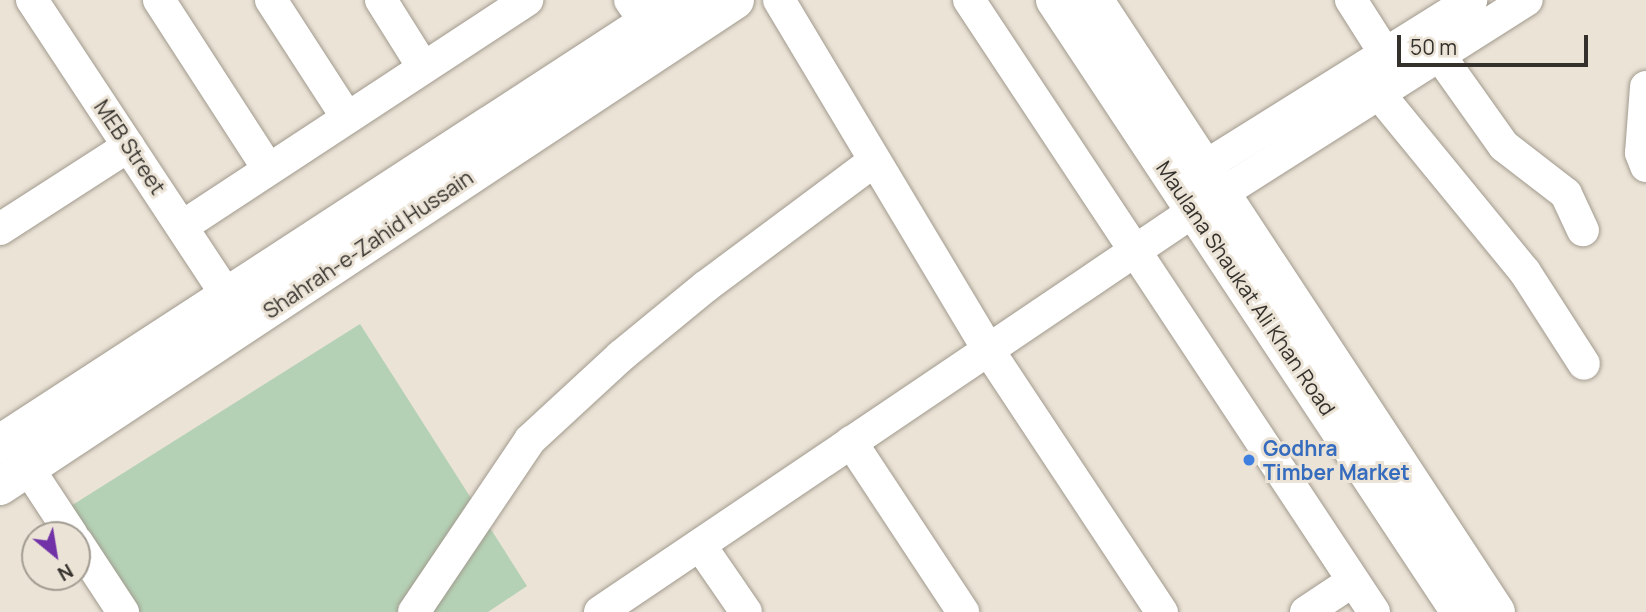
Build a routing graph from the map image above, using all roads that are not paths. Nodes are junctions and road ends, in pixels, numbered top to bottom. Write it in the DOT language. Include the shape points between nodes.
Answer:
graph roads {
  1 [pos="33,0"];
  2 [pos="159,0"];
  3 [pos="271,0"];
  4 [pos="381,0"];
  5 [pos="681,0"];
  6 [pos="736,0"];
  7 [pos="779,0"];
  8 [pos="969,0"];
  9 [pos="1055,0"];
  10 [pos="1094,0"];
  11 [pos="1351,0"];
  12 [pos="1471,0"];
  13 [pos="1527,0"];
  14 [pos="508,5"];
  15 [pos="638,12"];
  16 [pos="1386,55"];
  17 [pos="1440,56"];
  18 [pos="424,67"];
  19 [pos="1646,87"];
  20 [pos="1380,95"];
  21 [pos="346,116"];
  22 [pos="129,146"];
  23 [pos="873,162"];
  24 [pos="1646,166"];
  25 [pos="268,167"];
  26 [pos="1199,189"];
  27 [pos="4,218"];
  28 [pos="183,226"];
  29 [pos="1583,230"];
  30 [pos="1134,252"];
  31 [pos="226,294"];
  32 [pos="987,348"];
  33 [pos="1584,363"];
  34 [pos="851,442"];
  35 [pos="9,466"];
  36 [pos="59,521"];
  37 [pos="700,545"];
  38 [pos="91,563"];
  39 [pos="1353,581"];
  40 [pos="123,612"];
  41 [pos="414,612"];
  42 [pos="600,612"];
  43 [pos="746,612"];
  44 [pos="963,612"];
  45 [pos="1161,612"];
  46 [pos="1306,612"];
  47 [pos="1374,612"];
  48 [pos="1460,612"];
  49 [pos="1496,612"];
  1 -- 22 [label="street, MEB Street"];
  2 -- 25 [label="street"];
  3 -- 21 [label="street"];
  4 -- 18 [label="street"];
  5 -- 15 [label="main road, Shahrah-e-Zahid Hussain"];
  6 -- 35 [label="main road, Shahrah-e-Zahid Hussain"];
  7 -- 23 [label="street"];
  8 -- 30 [label="street"];
  9 -- 26 [label="main road, Maulana Shaukat Ali Khan Road"];
  10 -- 26 [label="main road, Maulana Shaukat Ali Khan Road"];
  11 -- 16 [label="street"];
  12 -- 16 [label="street"];
  13 -- 17 [label="street"];
  14 -- 18 [label="street"];
  15 -- 31 [label="main road, Shahrah-e-Zahid Hussain"];
  16 -- 26 [label="street"];
  17 -- 20 [label="street"];
  17 -- 29 [label="street" via="1504,146 1566,194"];
  18 -- 21 [label="street"];
  19 -- 24 [label="street" via="1641,153"];
  20 -- 26 [label="street"];
  20 -- 33 [label="street" via="1525,272"];
  21 -- 25 [label="street"];
  22 -- 27 [label="street"];
  22 -- 28 [label="street, MEB Street"];
  23 -- 32 [label="street"];
  23 -- 41 [label="street" via="705,287 530,440"];
  25 -- 28 [label="street"];
  26 -- 30 [label="street"];
  26 -- 48 [label="main road, Maulana Shaukat Ali Khan Road"];
  26 -- 49 [label="main road, Maulana Shaukat Ali Khan Road"];
  28 -- 31 [label="street, MEB Street"];
  30 -- 32 [label="street"];
  30 -- 39 [label="street"];
  31 -- 35 [label="main road, Shahrah-e-Zahid Hussain"];
  32 -- 34 [label="street"];
  32 -- 45 [label="street"];
  34 -- 37 [label="street"];
  34 -- 44 [label="street"];
  35 -- 36 [label="street"];
  37 -- 42 [label="street"];
  37 -- 43 [label="street"];
  38 -- 40 [label="street"];
  39 -- 46 [label="street"];
  39 -- 47 [label="street"];
}
